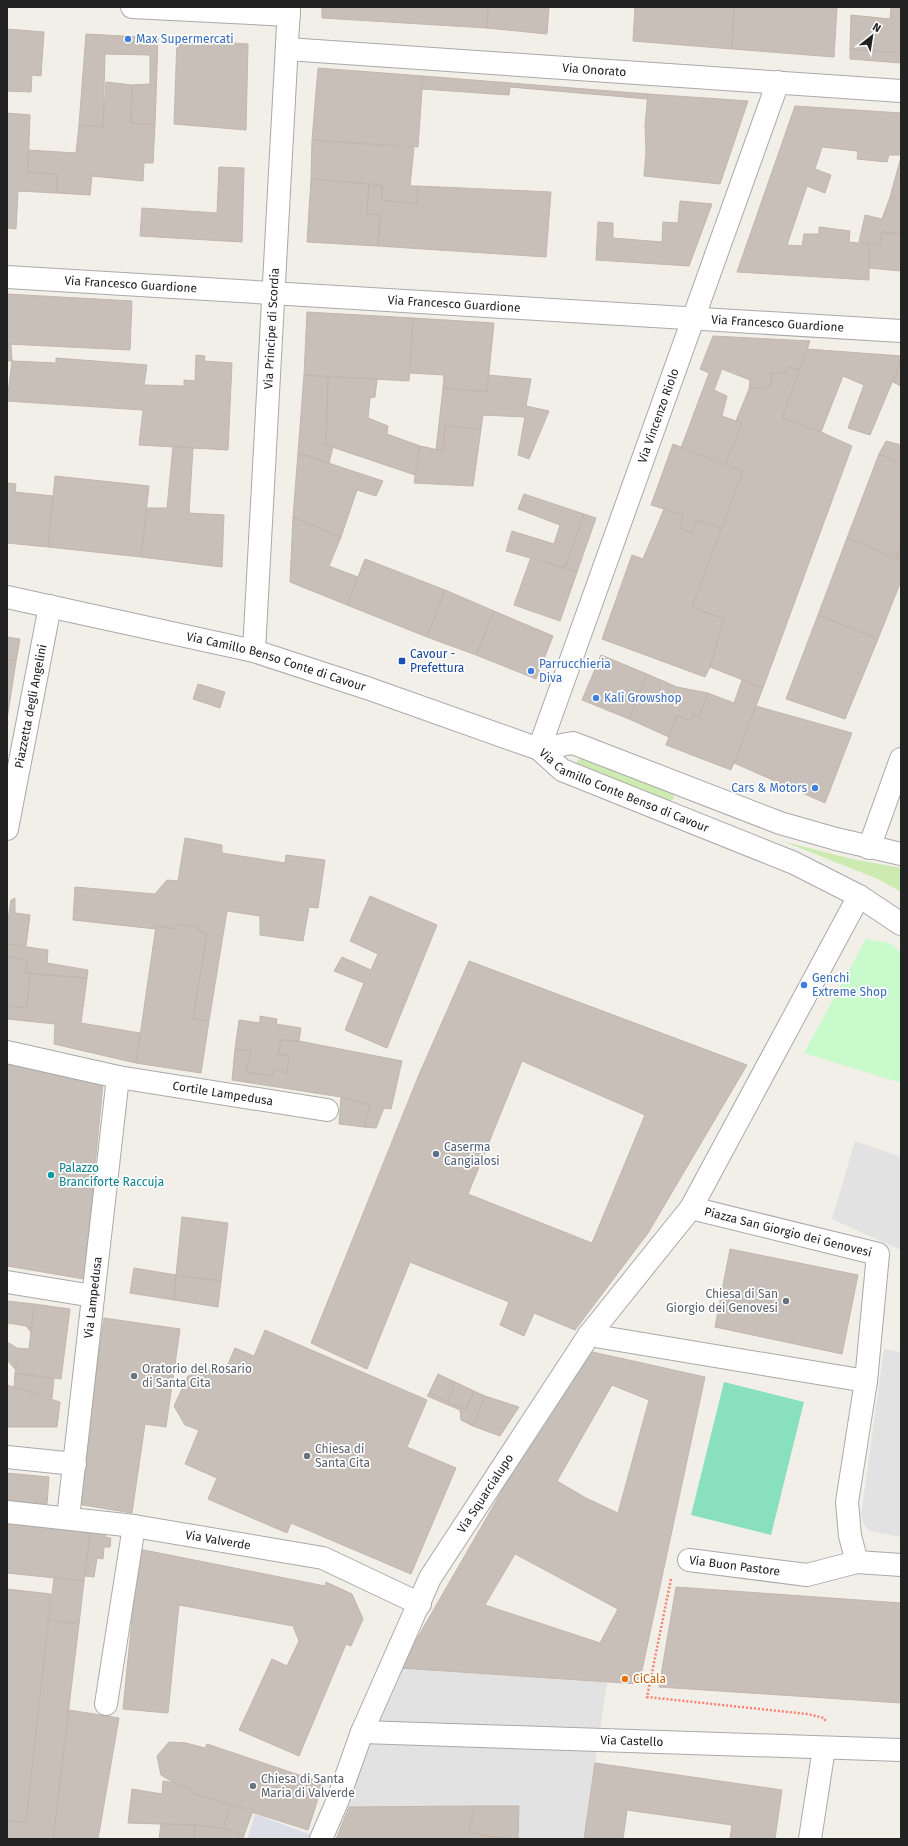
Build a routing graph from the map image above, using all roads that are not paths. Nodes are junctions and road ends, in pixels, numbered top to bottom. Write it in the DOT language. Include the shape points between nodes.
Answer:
graph roads {
  1 [pos="132,7"];
  2 [pos="289,11"];
  3 [pos="287,49"];
  4 [pos="778,82"];
  5 [pos="901,91"];
  6 [pos="7,277"];
  7 [pos="273,292"];
  8 [pos="694,319"];
  9 [pos="901,331"];
  10 [pos="7,597"];
  11 [pos="50,606"];
  12 [pos="254,651"];
  13 [pos="539,749"];
  14 [pos="901,759"];
  15 [pos="7,829"];
  16 [pos="869,848"];
  17 [pos="901,854"];
  18 [pos="859,896"];
  19 [pos="901,924"];
  20 [pos="7,1052"];
  21 [pos="118,1077"];
  22 [pos="327,1110"];
  23 [pos="691,1208"];
  24 [pos="7,1282"];
  25 [pos="93,1296"];
  26 [pos="589,1335"];
  27 [pos="866,1381"];
  28 [pos="7,1457"];
  29 [pos="75,1464"];
  30 [pos="7,1512"];
  31 [pos="68,1518"];
  32 [pos="134,1526"];
  33 [pos="689,1560"];
  34 [pos="857,1562"];
  35 [pos="901,1565"];
  36 [pos="420,1604"];
  37 [pos="106,1704"];
  38 [pos="362,1732"];
  39 [pos="824,1748"];
  40 [pos="901,1750"];
  41 [pos="321,1839"];
  42 [pos="810,1839"];
  1 -- 2 [label="street"];
  2 -- 3 [label="street, Via Principe di Scordia"];
  3 -- 4 [label="street, Via Onorato"];
  3 -- 7 [label="street, Via Principe di Scordia"];
  4 -- 5 [label="street, Via Onorato"];
  4 -- 8 [label="street, Via Vincenzo Riolo"];
  6 -- 7 [label="street, Via Francesco Guardione"];
  7 -- 8 [label="street, Via Francesco Guardione"];
  7 -- 12 [label="street, Via Principe di Scordia"];
  8 -- 9 [label="street, Via Francesco Guardione"];
  8 -- 13 [label="street, Via Vincenzo Riolo"];
  10 -- 11 [label="street, Via Camillo Benso Conte di Cavour"];
  11 -- 12 [label="street, Via Camillo Benso Conte di Cavour"];
  11 -- 15 [label="street, Piazzetta degli Angelini"];
  12 -- 13 [label="street, Via Camillo Benso Conte di Cavour"];
  13 -- 16 [label="street, Via Camillo Conte Benso di Cavour" via="573,743 780,823"];
  13 -- 18 [label="street, Via Camillo Conte Benso di Cavour" via="562,770 794,864"];
  14 -- 16 [label="street"];
  16 -- 17 [label="street, Via Camillo Conte Benso di Cavour"];
  18 -- 19 [label="street, Via Camillo Conte Benso di Cavour"];
  18 -- 23 [label="street, Piazza San Giorgio dei Genovesi"];
  20 -- 21 [label="street, Cortile Lampedusa"];
  21 -- 22 [label="street, Cortile Lampedusa"];
  21 -- 25 [label="street, Via Lampedusa"];
  23 -- 26 [label="street, Via Squarcialupo"];
  23 -- 27 [label="street, Piazza San Giorgio dei Genovesi" via="878,1254"];
  24 -- 25 [label="street"];
  25 -- 29 [label="street, Via Lampedusa"];
  26 -- 27 [label="street"];
  26 -- 36 [label="street, Via Squarcialupo" via="430,1578"];
  27 -- 34 [label="street" via="847,1502 850,1536"];
  28 -- 29 [label="street"];
  29 -- 31 [label="street, Via Lampedusa"];
  30 -- 31 [label="street, Via Valverde"];
  31 -- 32 [label="street, Via Valverde"];
  32 -- 36 [label="street, Via Valverde" via="323,1558"];
  32 -- 37 [label="street"];
  33 -- 34 [label="street, Via Buon Pastore" via="807,1575"];
  34 -- 35 [label="street, Via Buon Pastore"];
  36 -- 38 [label="street, Via Squarcialupo"];
  38 -- 39 [label="street, Via Castello"];
  38 -- 41 [label="street, Via Squarcialupo"];
  39 -- 40 [label="street, Via Castello"];
  39 -- 42 [label="street"];
}
